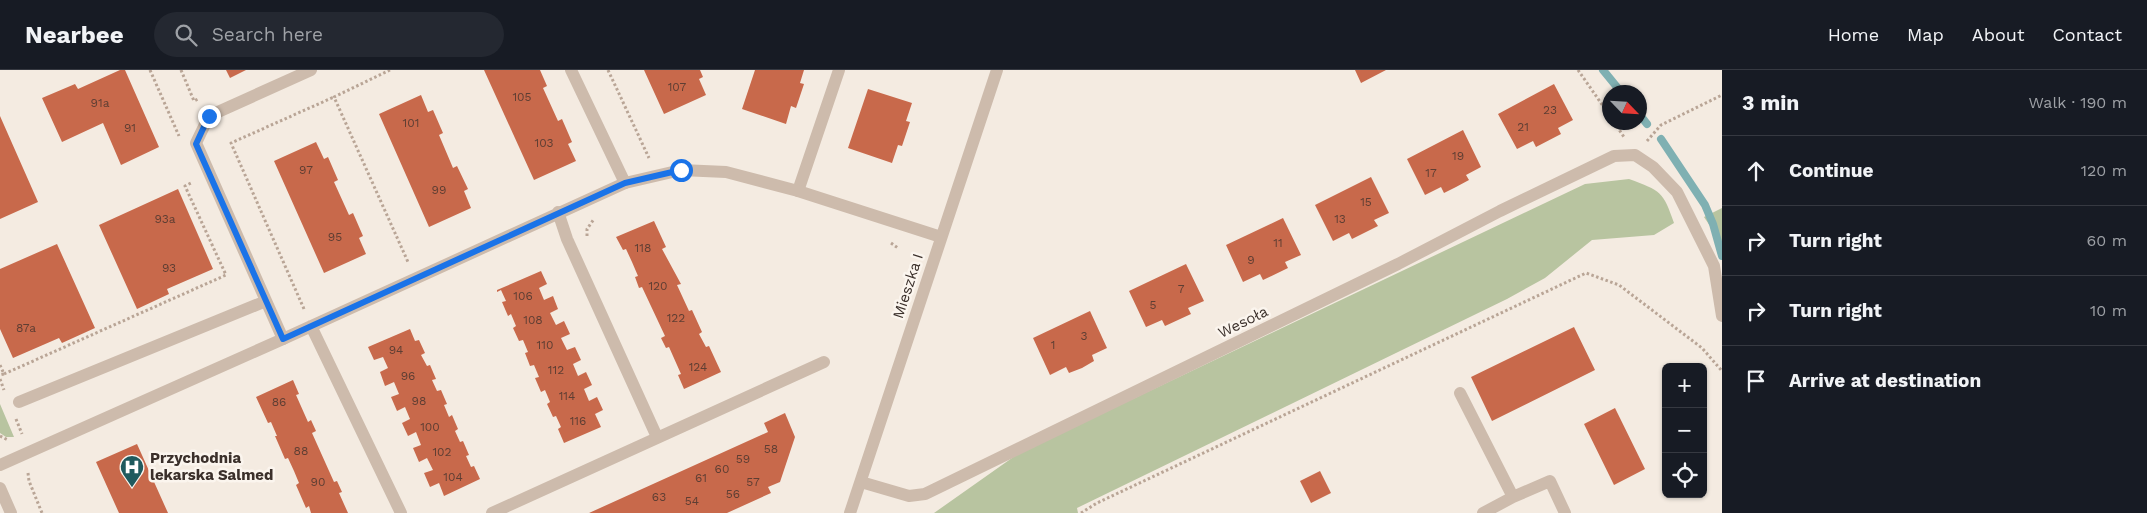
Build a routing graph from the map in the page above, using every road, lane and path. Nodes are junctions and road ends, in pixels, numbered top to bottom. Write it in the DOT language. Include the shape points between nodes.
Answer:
graph roads {
  1 [pos="150,70"];
  2 [pos="181,70"];
  3 [pos="310,70"];
  4 [pos="390,70"];
  5 [pos="571,70"];
  6 [pos="608,70"];
  7 [pos="839,70"];
  8 [pos="997,70"];
  9 [pos="1578,70"];
  10 [pos="1722,95"];
  11 [pos="203,97"];
  12 [pos="334,97"];
  13 [pos="1602,104"];
  14 [pos="182,143"];
  15 [pos="1635,155"];
  16 [pos="650,160"];
  17 [pos="198,180"];
  18 [pos="625,183"];
  19 [pos="798,190"];
  20 [pos="558,212"];
  21 [pos="602,214"];
  22 [pos="941,237"];
  23 [pos="884,238"];
  24 [pos="588,242"];
  25 [pos="898,248"];
  26 [pos="409,265"];
  27 [pos="266,301"];
  28 [pos="305,311"];
  29 [pos="1722,316"];
  30 [pos="311,326"];
  31 [pos="283,339"];
  32 [pos="824,362"];
  33 [pos="0,365"];
  34 [pos="1722,371"];
  35 [pos="2,375"];
  36 [pos="1460,393"];
  37 [pos="19,402"];
  38 [pos="657,438"];
  39 [pos="27,453"];
  40 [pos="0,465"];
  41 [pos="861,482"];
  42 [pos="0,488"];
  43 [pos="1513,498"];
  44 [pos="10,513"];
  45 [pos="42,513"];
  46 [pos="401,513"];
  47 [pos="492,513"];
  48 [pos="850,513"];
  49 [pos="1082,513"];
  50 [pos="1483,513"];
  51 [pos="1565,513"];
  1 -- 14 [label="path"];
  2 -- 11 [label="path" via="194,101"];
  3 -- 27 [label="street" via="209,116 196,144"];
  4 -- 12 [label="path"];
  5 -- 18 [label="street"];
  6 -- 16 [label="path"];
  7 -- 19 [label="street"];
  8 -- 22 [label="street, Mieszka I"];
  9 -- 13 [label="path"];
  10 -- 15 [label="path" via="1661,125"];
  12 -- 26 [label="path"];
  12 -- 28 [label="path" via="232,143"];
  15 -- 29 [label="street" via="1653,167 1677,192 1714,266"];
  15 -- 41 [label="street, Wesoła" via="1614,156 924,494 908,496"];
  17 -- 35 [label="path" via="185,186 226,275"];
  18 -- 19 [label="street" via="681,170 699,170 726,172"];
  18 -- 20 [label="street"];
  19 -- 22 [label="street"];
  20 -- 30 [label="street"];
  20 -- 38 [label="street"];
  21 -- 24 [label="path" via="594,218 587,229"];
  22 -- 41 [label="street, Mieszka I"];
  23 -- 25 [label="path"];
  27 -- 31 [label="street"];
  27 -- 37 [label="street"];
  30 -- 31 [label="street"];
  30 -- 46 [label="street"];
  31 -- 39 [label="street"];
  32 -- 38 [label="street"];
  33 -- 35 [label="path"];
  34 -- 49 [label="path" via="1702,348 1619,284 1586,273 1097,503"];
  36 -- 43 [label="street"];
  38 -- 47 [label="street"];
  39 -- 40 [label="street"];
  39 -- 45 [label="path" via="28,481"];
  41 -- 48 [label="street, Mieszka I"];
  42 -- 44 [label="street"];
  43 -- 50 [label="street"];
  43 -- 51 [label="street" via="1550,481"];
}
